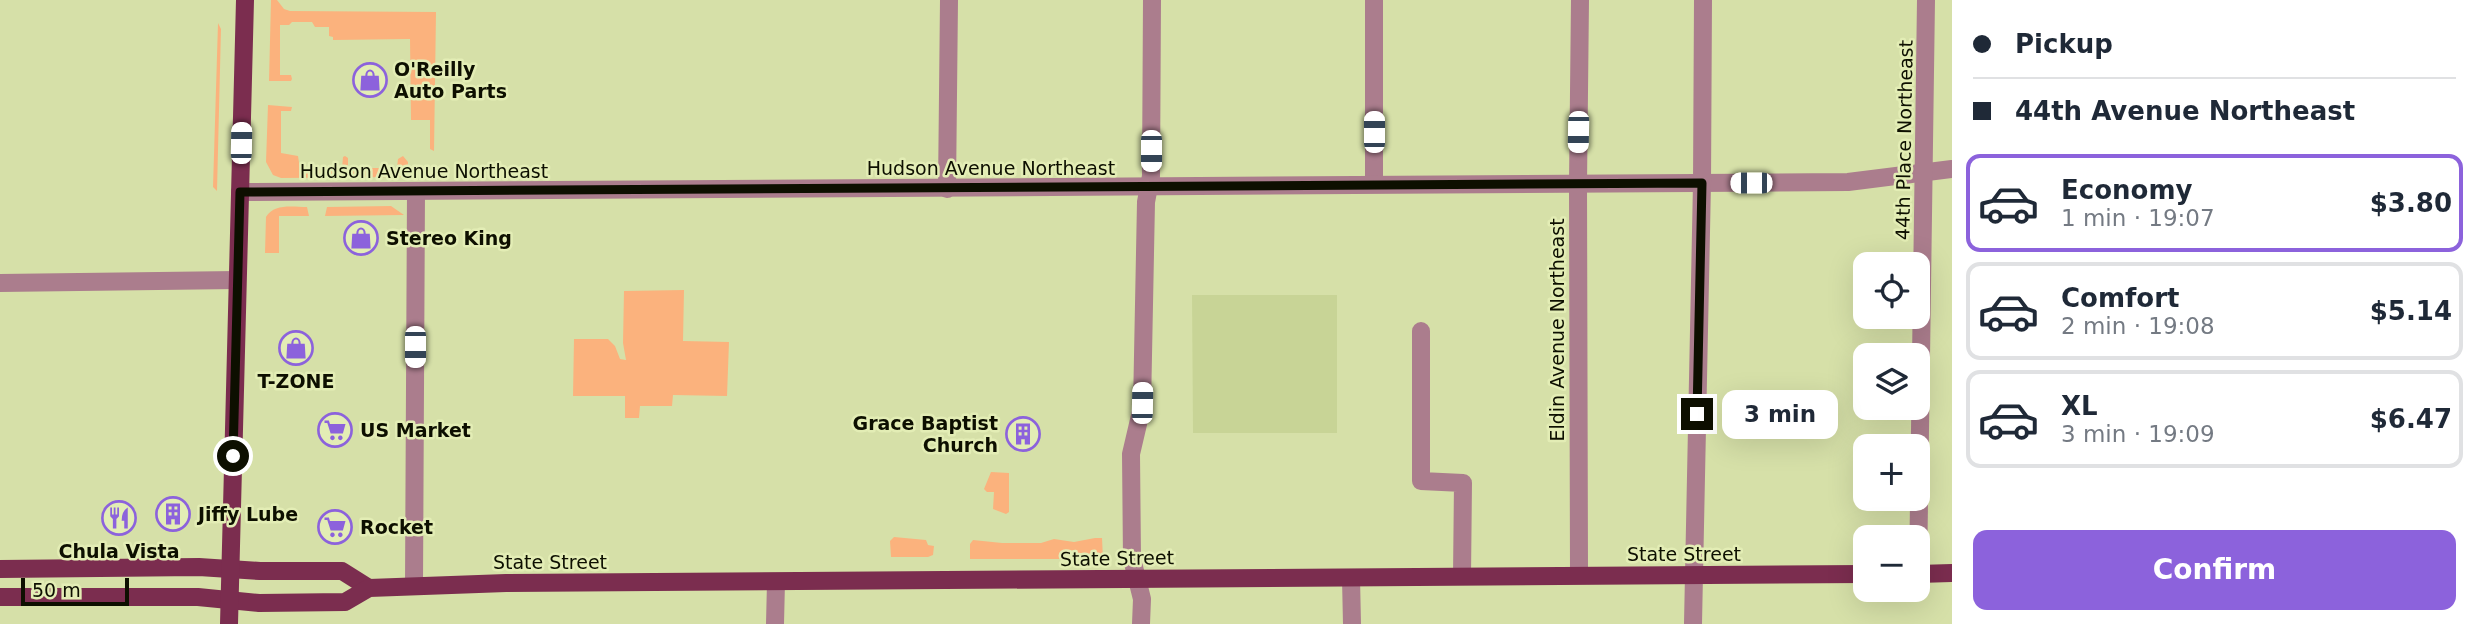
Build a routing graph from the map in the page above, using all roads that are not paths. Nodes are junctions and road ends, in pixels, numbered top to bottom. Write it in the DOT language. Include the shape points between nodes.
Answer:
graph roads {
  1 [pos="244,0"];
  2 [pos="949,0"];
  3 [pos="1152,0"];
  4 [pos="1374,0"];
  5 [pos="1580,0"];
  6 [pos="1703,0"];
  7 [pos="1926,0"];
  8 [pos="1952,169"];
  9 [pos="1924,173"];
  10 [pos="1702,183"];
  11 [pos="1374,184"];
  12 [pos="1578,184"];
  13 [pos="1149,188"];
  14 [pos="947,189"];
  15 [pos="240,192"];
  16 [pos="416,192"];
  17 [pos="237,280"];
  18 [pos="0,283"];
  19 [pos="1421,331"];
  20 [pos="1919,525"];
  21 [pos="0,569"];
  22 [pos="230,570"];
  23 [pos="1952,573"];
  24 [pos="1853,574"];
  25 [pos="1930,574"];
  26 [pos="1579,575"];
  27 [pos="1693,575"];
  28 [pos="1462,576"];
  29 [pos="1136,578"];
  30 [pos="1351,578"];
  31 [pos="776,582"];
  32 [pos="414,585"];
  33 [pos="369,588"];
  34 [pos="0,597"];
  35 [pos="230,600"];
  36 [pos="229,624"];
  37 [pos="775,624"];
  38 [pos="1142,624"];
  39 [pos="1352,624"];
  40 [pos="1693,624"];
  1 -- 15 [label="main road"];
  2 -- 14 [label="street"];
  3 -- 13 [label="street"];
  4 -- 11 [label="street"];
  5 -- 12 [label="street, Eldin Avenue Northeast"];
  6 -- 10 [label="street"];
  7 -- 9 [label="street, 44th Place Northeast"];
  8 -- 9 [label="street, Hudson Avenue Northeast"];
  9 -- 10 [label="street, Hudson Avenue Northeast" via="1848,182"];
  9 -- 20 [label="street, 44th Place Northeast"];
  10 -- 12 [label="street, Hudson Avenue Northeast"];
  10 -- 27 [label="street"];
  11 -- 12 [label="street, Hudson Avenue Northeast"];
  11 -- 13 [label="street, Hudson Avenue Northeast"];
  12 -- 26 [label="street, Eldin Avenue Northeast"];
  13 -- 14 [label="street, Hudson Avenue Northeast"];
  13 -- 29 [label="street" via="1142,407 1131,454"];
  14 -- 16 [label="street, Hudson Avenue Northeast"];
  15 -- 16 [label="street, Hudson Avenue Northeast"];
  15 -- 17 [label="main road"];
  16 -- 32 [label="street"];
  17 -- 18 [label="street"];
  17 -- 22 [label="main road"];
  19 -- 28 [label="street" via="1421,481 1463,483"];
  21 -- 22 [label="main road"];
  22 -- 33 [label="main road" via="342,571"];
  22 -- 35 [label="main road"];
  23 -- 25 [label="main road"];
  24 -- 27 [label="main road, State Street"];
  26 -- 27 [label="main road, State Street"];
  26 -- 28 [label="main road, State Street"];
  27 -- 40 [label="street"];
  28 -- 30 [label="main road, State Street"];
  29 -- 30 [label="main road, State Street"];
  29 -- 31 [label="main road, State Street"];
  29 -- 38 [label="street"];
  30 -- 39 [label="street"];
  31 -- 32 [label="main road, State Street"];
  31 -- 37 [label="street"];
  32 -- 33 [label="main road, State Street"];
  33 -- 35 [label="main road, State Street" via="345,602"];
  34 -- 35 [label="main road, State Street"];
  35 -- 36 [label="main road"];
}
